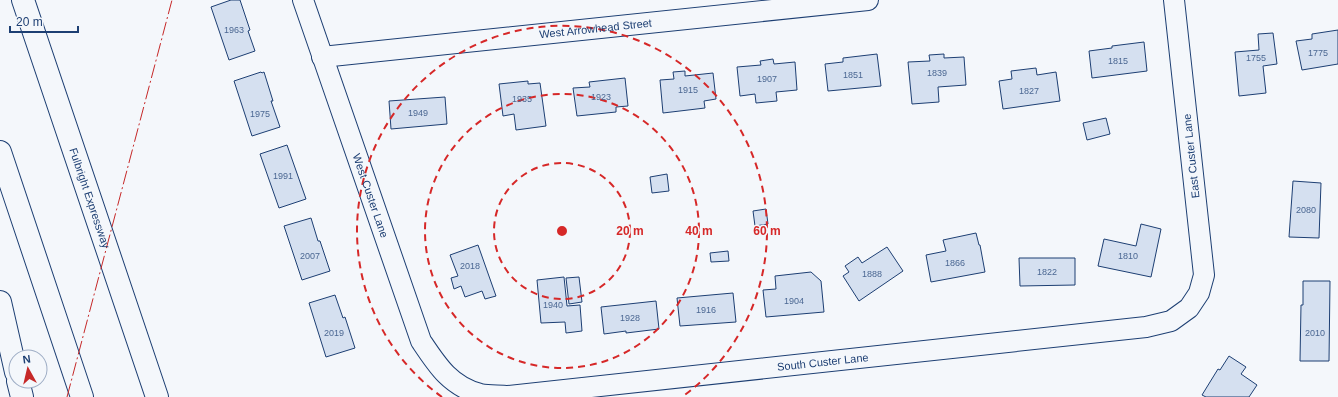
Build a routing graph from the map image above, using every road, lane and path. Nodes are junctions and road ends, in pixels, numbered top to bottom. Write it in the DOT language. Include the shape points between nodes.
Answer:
graph roads {
  1 [pos="23,0"];
  2 [pos="303,0"];
  3 [pos="868,0"];
  4 [pos="1174,0"];
  5 [pos="322,56"];
  6 [pos="0,152"];
  7 [pos="0,302"];
  8 [pos="1189,308"];
  9 [pos="11,349"];
  10 [pos="455,383"];
  11 [pos="82,397"];
  12 [pos="157,397"];
  1 -- 12 [label="highway, Fulbright Expressway"];
  2 -- 5 [label="street, West Custer Lane"];
  3 -- 5 [label="street, West Arrowhead Street"];
  4 -- 8 [label="street, East Custer Lane" via="1204,275 1199,293"];
  5 -- 10 [label="street, West Custer Lane" via="421,341 438,366"];
  6 -- 11 [label="highway"];
  7 -- 9 [label="highway"];
  8 -- 10 [label="street, South Custer Lane" via="1171,321 1146,327 508,396 480,394"];
}
